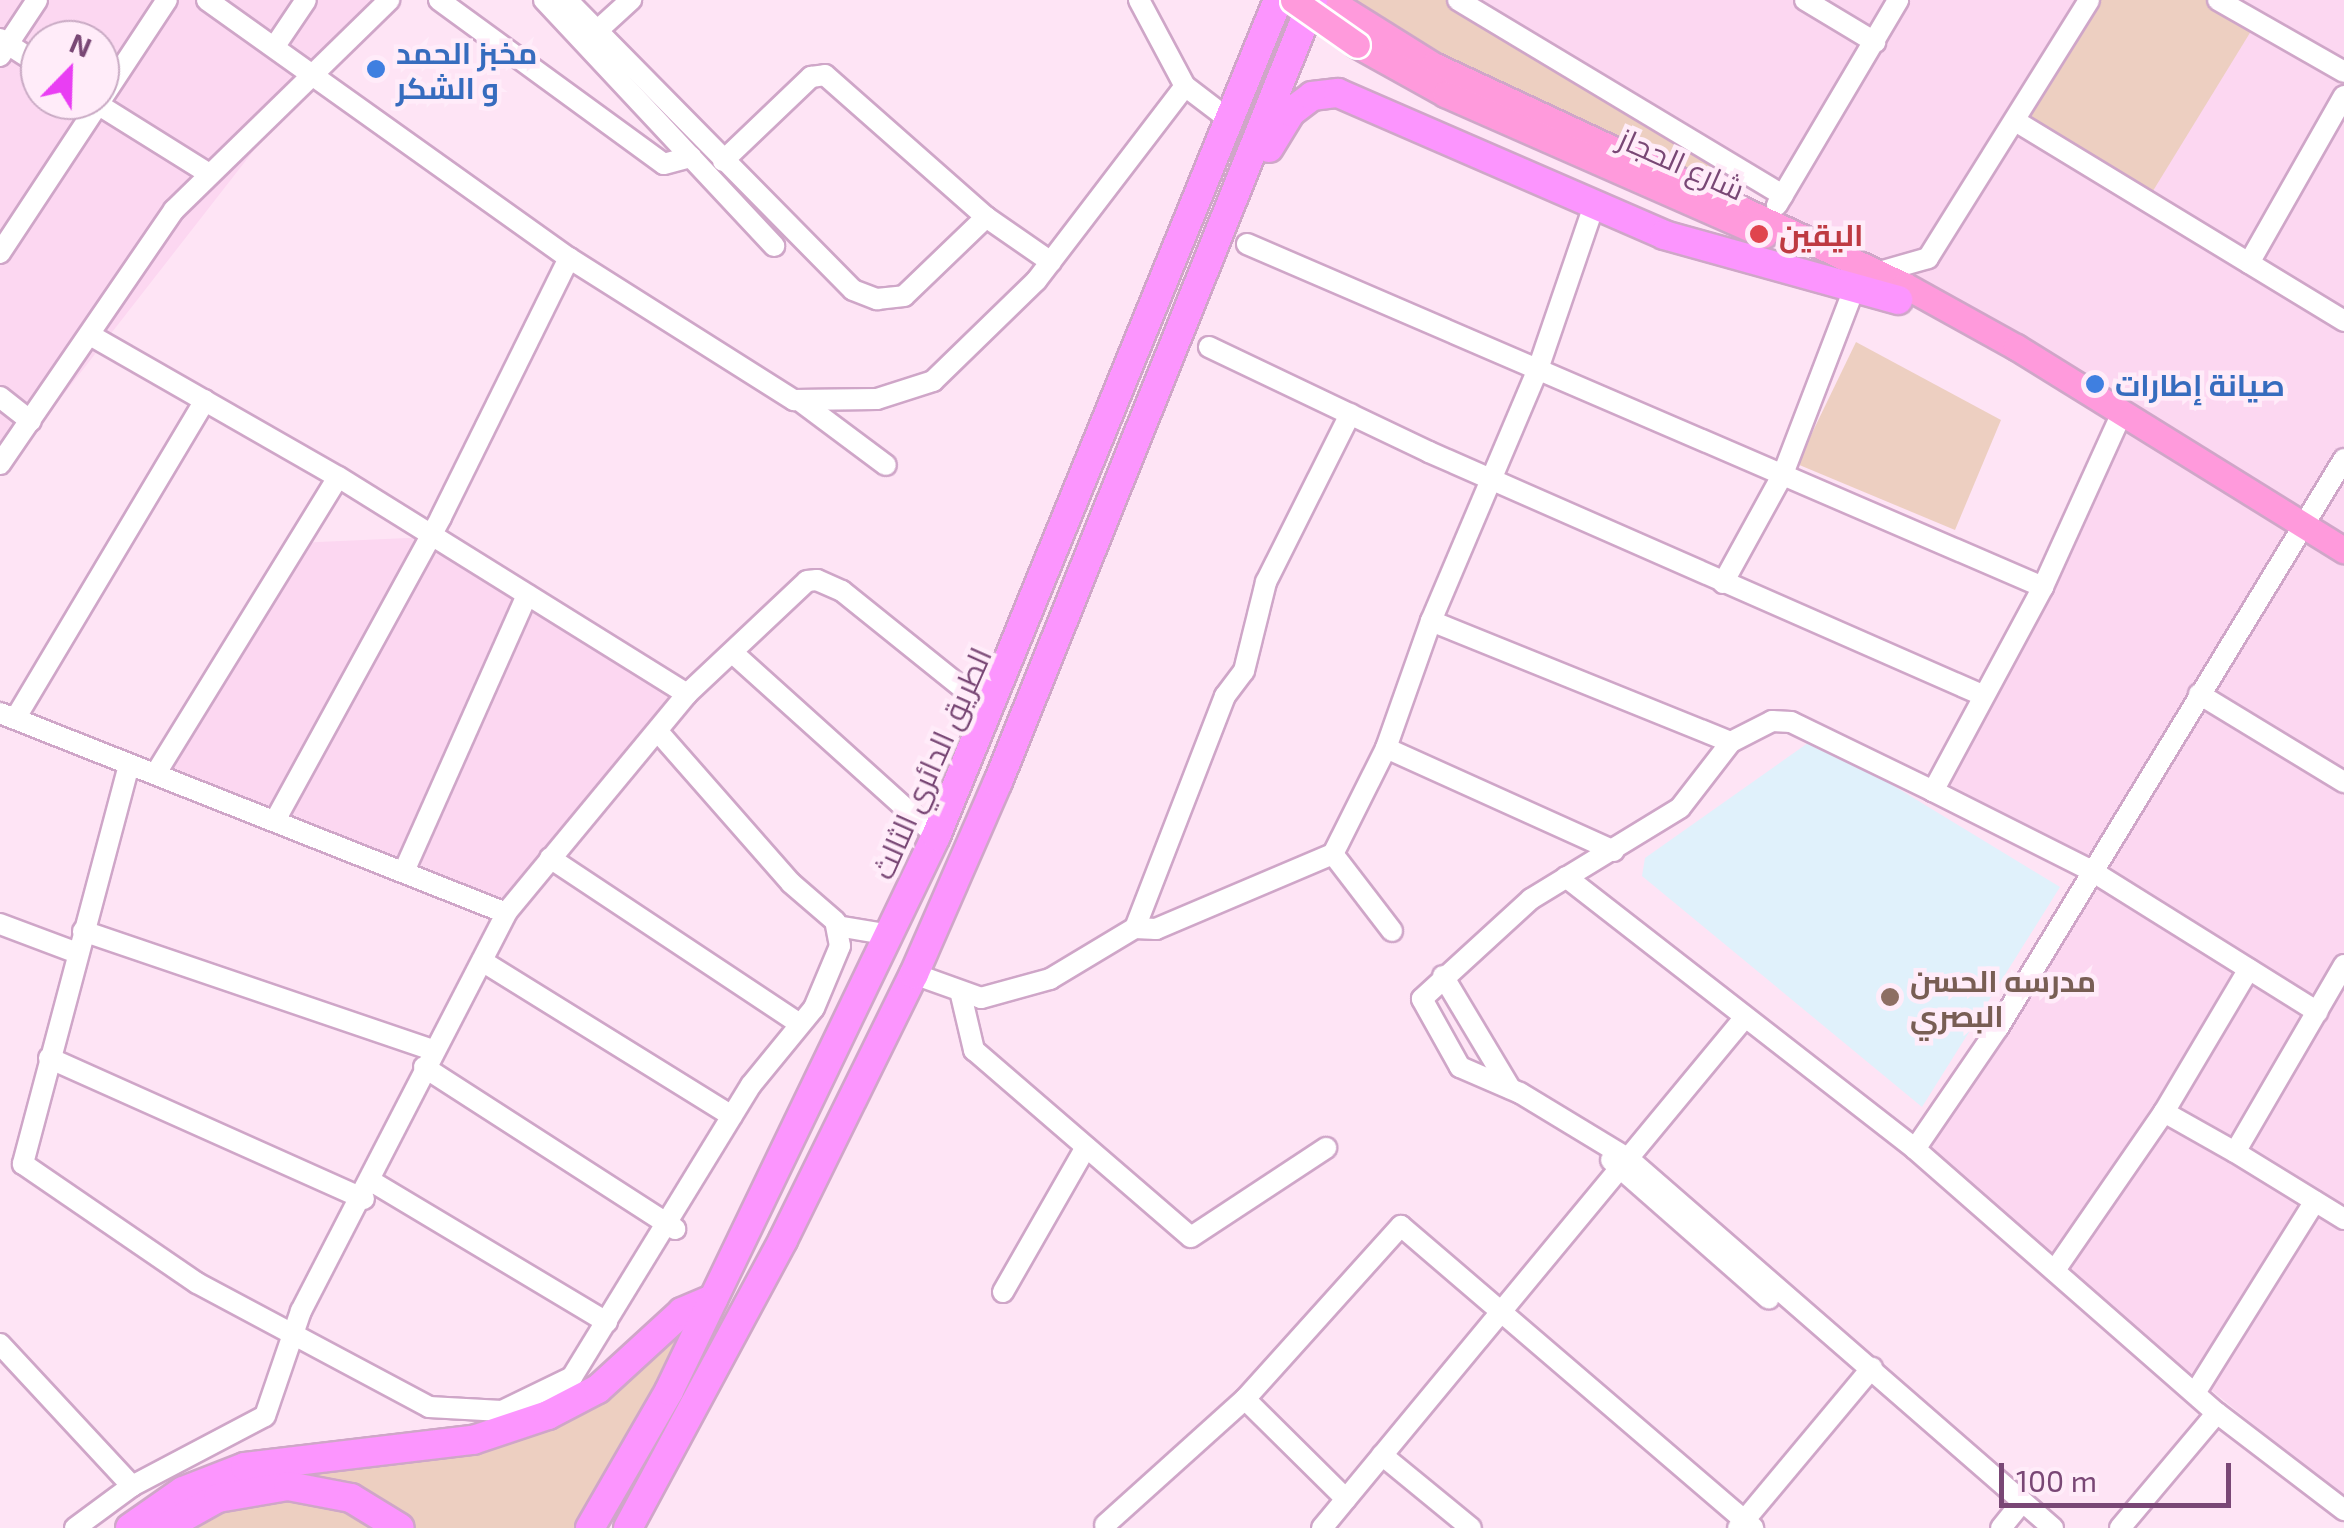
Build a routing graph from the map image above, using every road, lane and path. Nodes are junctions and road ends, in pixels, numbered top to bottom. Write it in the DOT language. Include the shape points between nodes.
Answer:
graph roads {
  1 [pos="37,0"];
  2 [pos="167,0"];
  3 [pos="207,0"];
  4 [pos="306,0"];
  5 [pos="389,0"];
  6 [pos="439,0"];
  7 [pos="544,0"];
  8 [pos="566,0"];
  9 [pos="630,0"];
  10 [pos="1139,0"];
  11 [pos="1278,0"];
  12 [pos="1293,0"];
  13 [pos="1313,0"];
  14 [pos="1329,0"];
  15 [pos="1458,0"];
  16 [pos="1806,0"];
  17 [pos="1898,0"];
  18 [pos="2089,0"];
  19 [pos="2218,0"];
  20 [pos="598,30"];
  21 [pos="1362,36"];
  22 [pos="1875,42"];
  23 [pos="3,46"];
  24 [pos="275,46"];
  25 [pos="120,67"];
  26 [pos="2344,72"];
  27 [pos="314,73"];
  28 [pos="1185,86"];
  29 [pos="2344,96"];
  30 [pos="120,118"];
  31 [pos="84,120"];
  32 [pos="1230,120"];
  33 [pos="2018,122"];
  34 [pos="692,157"];
  35 [pos="723,160"];
  36 [pos="208,173"];
  37 [pos="1783,195"];
  38 [pos="1231,208"];
  39 [pos="1593,208"];
  40 [pos="986,218"];
  41 [pos="1768,220"];
  42 [pos="1248,244"];
  43 [pos="774,246"];
  44 [pos="0,252"];
  45 [pos="569,258"];
  46 [pos="1051,262"];
  47 [pos="2249,263"];
  48 [pos="1879,272"];
  49 [pos="1852,292"];
  50 [pos="1898,300"];
  51 [pos="2344,321"];
  52 [pos="90,335"];
  53 [pos="1209,347"];
  54 [pos="1538,369"];
  55 [pos="2052,374"];
  56 [pos="0,397"];
  57 [pos="205,400"];
  58 [pos="800,400"];
  59 [pos="1350,414"];
  60 [pos="2120,415"];
  61 [pos="31,421"];
  62 [pos="2344,459"];
  63 [pos="0,464"];
  64 [pos="886,465"];
  65 [pos="1783,474"];
  66 [pos="338,477"];
  67 [pos="1492,478"];
  68 [pos="2301,524"];
  69 [pos="430,536"];
  70 [pos="2344,550"];
  71 [pos="1723,583"];
  72 [pos="2043,587"];
  73 [pos="527,595"];
  74 [pos="1431,620"];
  75 [pos="733,653"];
  76 [pos="2199,694"];
  77 [pos="686,695"];
  78 [pos="1982,695"];
  79 [pos="991,711"];
  80 [pos="8,716"];
  81 [pos="659,733"];
  82 [pos="1732,742"];
  83 [pos="1386,748"];
  84 [pos="130,764"];
  85 [pos="156,773"];
  86 [pos="2344,782"];
  87 [pos="1933,791"];
  88 [pos="277,817"];
  89 [pos="936,836"];
  90 [pos="1614,851"];
  91 [pos="1333,854"];
  92 [pos="550,858"];
  93 [pos="405,868"];
  94 [pos="2092,872"];
  95 [pos="1566,877"];
  96 [pos="506,913"];
  97 [pos="0,924"];
  98 [pos="838,926"];
  99 [pos="1145,928"];
  100 [pos="83,930"];
  101 [pos="1392,932"];
  102 [pos="891,936"];
  103 [pos="75,952"];
  104 [pos="482,961"];
  105 [pos="2344,965"];
  106 [pos="2249,969"];
  107 [pos="914,974"];
  108 [pos="1442,976"];
  109 [pos="961,996"];
  110 [pos="814,1008"];
  111 [pos="2318,1012"];
  112 [pos="1745,1018"];
  113 [pos="849,1022"];
  114 [pos="800,1024"];
  115 [pos="49,1058"];
  116 [pos="428,1059"];
  117 [pos="1510,1088"];
  118 [pos="2164,1112"];
  119 [pos="732,1116"];
  120 [pos="1086,1148"];
  121 [pos="1326,1148"];
  122 [pos="1916,1150"];
  123 [pos="2235,1152"];
  124 [pos="1624,1165"];
  125 [pos="367,1190"];
  126 [pos="2316,1201"];
  127 [pos="2344,1219"];
  128 [pos="672,1227"];
  129 [pos="2055,1270"];
  130 [pos="1003,1292"];
  131 [pos="713,1299"];
  132 [pos="1503,1312"];
  133 [pos="608,1322"];
  134 [pos="292,1336"];
  135 [pos="0,1344"];
  136 [pos="1868,1373"];
  137 [pos="2195,1393"];
  138 [pos="1245,1399"];
  139 [pos="2217,1412"];
  140 [pos="1382,1455"];
  141 [pos="132,1486"];
  142 [pos="1346,1499"];
  143 [pos="2021,1503"];
  144 [pos="2344,1510"];
  145 [pos="1105,1525"];
  146 [pos="1745,1525"];
  147 [pos="75,1528"];
  148 [pos="130,1528"];
  149 [pos="164,1528"];
  150 [pos="400,1528"];
  151 [pos="590,1528"];
  152 [pos="628,1528"];
  153 [pos="1322,1528"];
  154 [pos="1471,1528"];
  155 [pos="2002,1528"];
  156 [pos="2053,1528"];
  157 [pos="2120,1528"];
  1 -- 23 [label="street"];
  2 -- 25 [label="street"];
  3 -- 24 [label="street"];
  4 -- 24 [label="street"];
  5 -- 27 [label="street"];
  6 -- 34 [label="street" via="664,164"];
  7 -- 34 [label="street"];
  8 -- 20 [label="street"];
  9 -- 20 [label="street"];
  10 -- 28 [label="street"];
  11 -- 32 [label="highway, الطريق الدائري الثالث"];
  12 -- 21 [label="main road, شارع الحجاز, bridge"];
  13 -- 38 [label="highway"];
  14 -- 21 [label="main road, شارع الحجاز"];
  15 -- 37 [label="street"];
  16 -- 22 [label="street"];
  17 -- 22 [label="street"];
  18 -- 33 [label="street"];
  19 -- 26 [label="street"];
  20 -- 35 [label="street"];
  21 -- 41 [label="main road, شارع الحجاز"];
  21 -- 50 [label="main road, شارع الحجاز" via="1445,94"];
  22 -- 37 [label="street"];
  24 -- 27 [label="street"];
  27 -- 36 [label="street"];
  27 -- 45 [label="street"];
  28 -- 32 [label="street"];
  28 -- 46 [label="street"];
  29 -- 47 [label="street"];
  30 -- 36 [label="street"];
  31 -- 44 [label="street"];
  32 -- 79 [label="highway, الطريق الدائري الثالث"];
  33 -- 47 [label="street"];
  33 -- 48 [label="street" via="1928,258"];
  34 -- 43 [label="street"];
  35 -- 40 [label="street" via="853,290 878,300 904,296"];
  35 -- 40 [label="street" via="811,77 825,75"];
  36 -- 52 [label="street" via="174,210"];
  37 -- 41 [label="street"];
  38 -- 39 [label="highway" via="1291,112 1312,96 1338,93"];
  38 -- 107 [label="highway"];
  39 -- 49 [label="highway"];
  39 -- 54 [label="street"];
  40 -- 46 [label="street"];
  41 -- 48 [label="main road, شارع الحجاز"];
  42 -- 54 [label="street"];
  45 -- 58 [label="street" via="777,395"];
  45 -- 69 [label="street"];
  46 -- 58 [label="street" via="933,381 877,398"];
  47 -- 51 [label="street"];
  48 -- 55 [label="main road, شارع الحجاز" via="2016,346"];
  49 -- 50 [label="highway"];
  49 -- 65 [label="street"];
  50 -- 55 [label="main road, شارع الحجاز"];
  52 -- 57 [label="street"];
  52 -- 61 [label="street"];
  53 -- 59 [label="street"];
  54 -- 65 [label="street"];
  54 -- 67 [label="street"];
  55 -- 60 [label="main road, شارع الحجاز"];
  56 -- 61 [label="street"];
  57 -- 66 [label="street"];
  57 -- 80 [label="street"];
  58 -- 64 [label="street"];
  59 -- 67 [label="street"];
  59 -- 99 [label="street" via="1266,582 1244,671 1225,696 1142,897"];
  60 -- 68 [label="main road, شارع الحجاز"];
  60 -- 72 [label="street"];
  61 -- 63 [label="street"];
  62 -- 68 [label="street"];
  65 -- 71 [label="street"];
  65 -- 72 [label="street"];
  66 -- 69 [label="street"];
  66 -- 85 [label="street"];
  67 -- 71 [label="street"];
  67 -- 74 [label="street"];
  68 -- 70 [label="main road, شارع الحجاز"];
  68 -- 76 [label="street"];
  69 -- 73 [label="street"];
  69 -- 88 [label="street"];
  71 -- 78 [label="street"];
  72 -- 78 [label="street"];
  73 -- 77 [label="street"];
  73 -- 93 [label="street"];
  74 -- 82 [label="street"];
  74 -- 83 [label="street"];
  75 -- 77 [label="street"];
  75 -- 79 [label="street" via="807,581 817,580 842,591"];
  75 -- 89 [label="street"];
  76 -- 86 [label="street"];
  76 -- 94 [label="street"];
  77 -- 81 [label="street"];
  78 -- 87 [label="street"];
  79 -- 89 [label="highway, الطريق الدائري الثالث"];
  80 -- 84 [label="street"];
  81 -- 92 [label="street"];
  81 -- 98 [label="street" via="790,883"];
  82 -- 87 [label="street" via="1772,721 1791,722"];
  82 -- 90 [label="street" via="1684,804"];
  83 -- 90 [label="street"];
  83 -- 91 [label="street"];
  84 -- 85 [label="street"];
  84 -- 100 [label="street"];
  85 -- 88 [label="street"];
  87 -- 94 [label="street"];
  88 -- 93 [label="street"];
  89 -- 102 [label="highway, الطريق الدائري الثالث"];
  90 -- 95 [label="street"];
  91 -- 99 [label="street"];
  91 -- 101 [label="street"];
  92 -- 96 [label="street"];
  92 -- 114 [label="street"];
  93 -- 96 [label="street"];
  94 -- 106 [label="street"];
  94 -- 122 [label="street"];
  95 -- 108 [label="street" via="1519,908"];
  95 -- 112 [label="street"];
  96 -- 104 [label="street"];
  97 -- 103 [label="street"];
  98 -- 102 [label="street"];
  98 -- 110 [label="street" via="837,956"];
  99 -- 109 [label="street" via="1050,979 981,998"];
  100 -- 103 [label="street"];
  100 -- 116 [label="street"];
  102 -- 113 [label="highway, الطريق الدائري الثالث"];
  103 -- 115 [label="street"];
  104 -- 116 [label="street"];
  104 -- 119 [label="street"];
  105 -- 111 [label="street"];
  106 -- 111 [label="street"];
  106 -- 118 [label="street"];
  107 -- 109 [label="street"];
  107 -- 152 [label="highway" via="783,1240"];
  108 -- 117 [label="street"];
  108 -- 117 [label="street" via="1422,999 1460,1067"];
  109 -- 120 [label="street" via="974,1050"];
  110 -- 113 [label="street"];
  110 -- 114 [label="street"];
  111 -- 123 [label="street"];
  112 -- 122 [label="street"];
  112 -- 124 [label="street"];
  113 -- 131 [label="highway, الطريق الدائري الثالث"];
  114 -- 119 [label="street"];
  115 -- 125 [label="street"];
  115 -- 134 [label="street" via="25,1166 196,1283"];
  116 -- 125 [label="street"];
  116 -- 128 [label="street"];
  117 -- 124 [label="street"];
  118 -- 123 [label="street"];
  118 -- 129 [label="street"];
  119 -- 128 [label="street"];
  120 -- 121 [label="street" via="1196,1238"];
  120 -- 130 [label="street"];
  122 -- 129 [label="street"];
  123 -- 126 [label="street"];
  124 -- 132 [label="street"];
  124 -- 136 [label="street"];
  125 -- 133 [label="street"];
  125 -- 134 [label="street"];
  126 -- 127 [label="street"];
  126 -- 137 [label="street"];
  128 -- 133 [label="street"];
  129 -- 137 [label="street"];
  131 -- 148 [label="highway" via="682,1312 598,1389 548,1415 473,1440 245,1467 182,1491"];
  131 -- 151 [label="highway, الطريق الدائري الثالث"];
  132 -- 138 [label="street" via="1401,1226"];
  132 -- 140 [label="street"];
  132 -- 146 [label="street"];
  133 -- 134 [label="street" via="569,1380 502,1411 429,1407"];
  134 -- 141 [label="street" via="265,1416"];
  135 -- 141 [label="street"];
  136 -- 143 [label="street"];
  136 -- 146 [label="street"];
  137 -- 139 [label="street"];
  138 -- 142 [label="street"];
  138 -- 145 [label="street"];
  139 -- 144 [label="street"];
  139 -- 157 [label="street"];
  140 -- 142 [label="street"];
  140 -- 154 [label="street"];
  141 -- 147 [label="street"];
  142 -- 153 [label="street"];
  143 -- 155 [label="street"];
  143 -- 156 [label="street"];
  149 -- 150 [label="highway" via="218,1498 288,1486 351,1498"];
}
